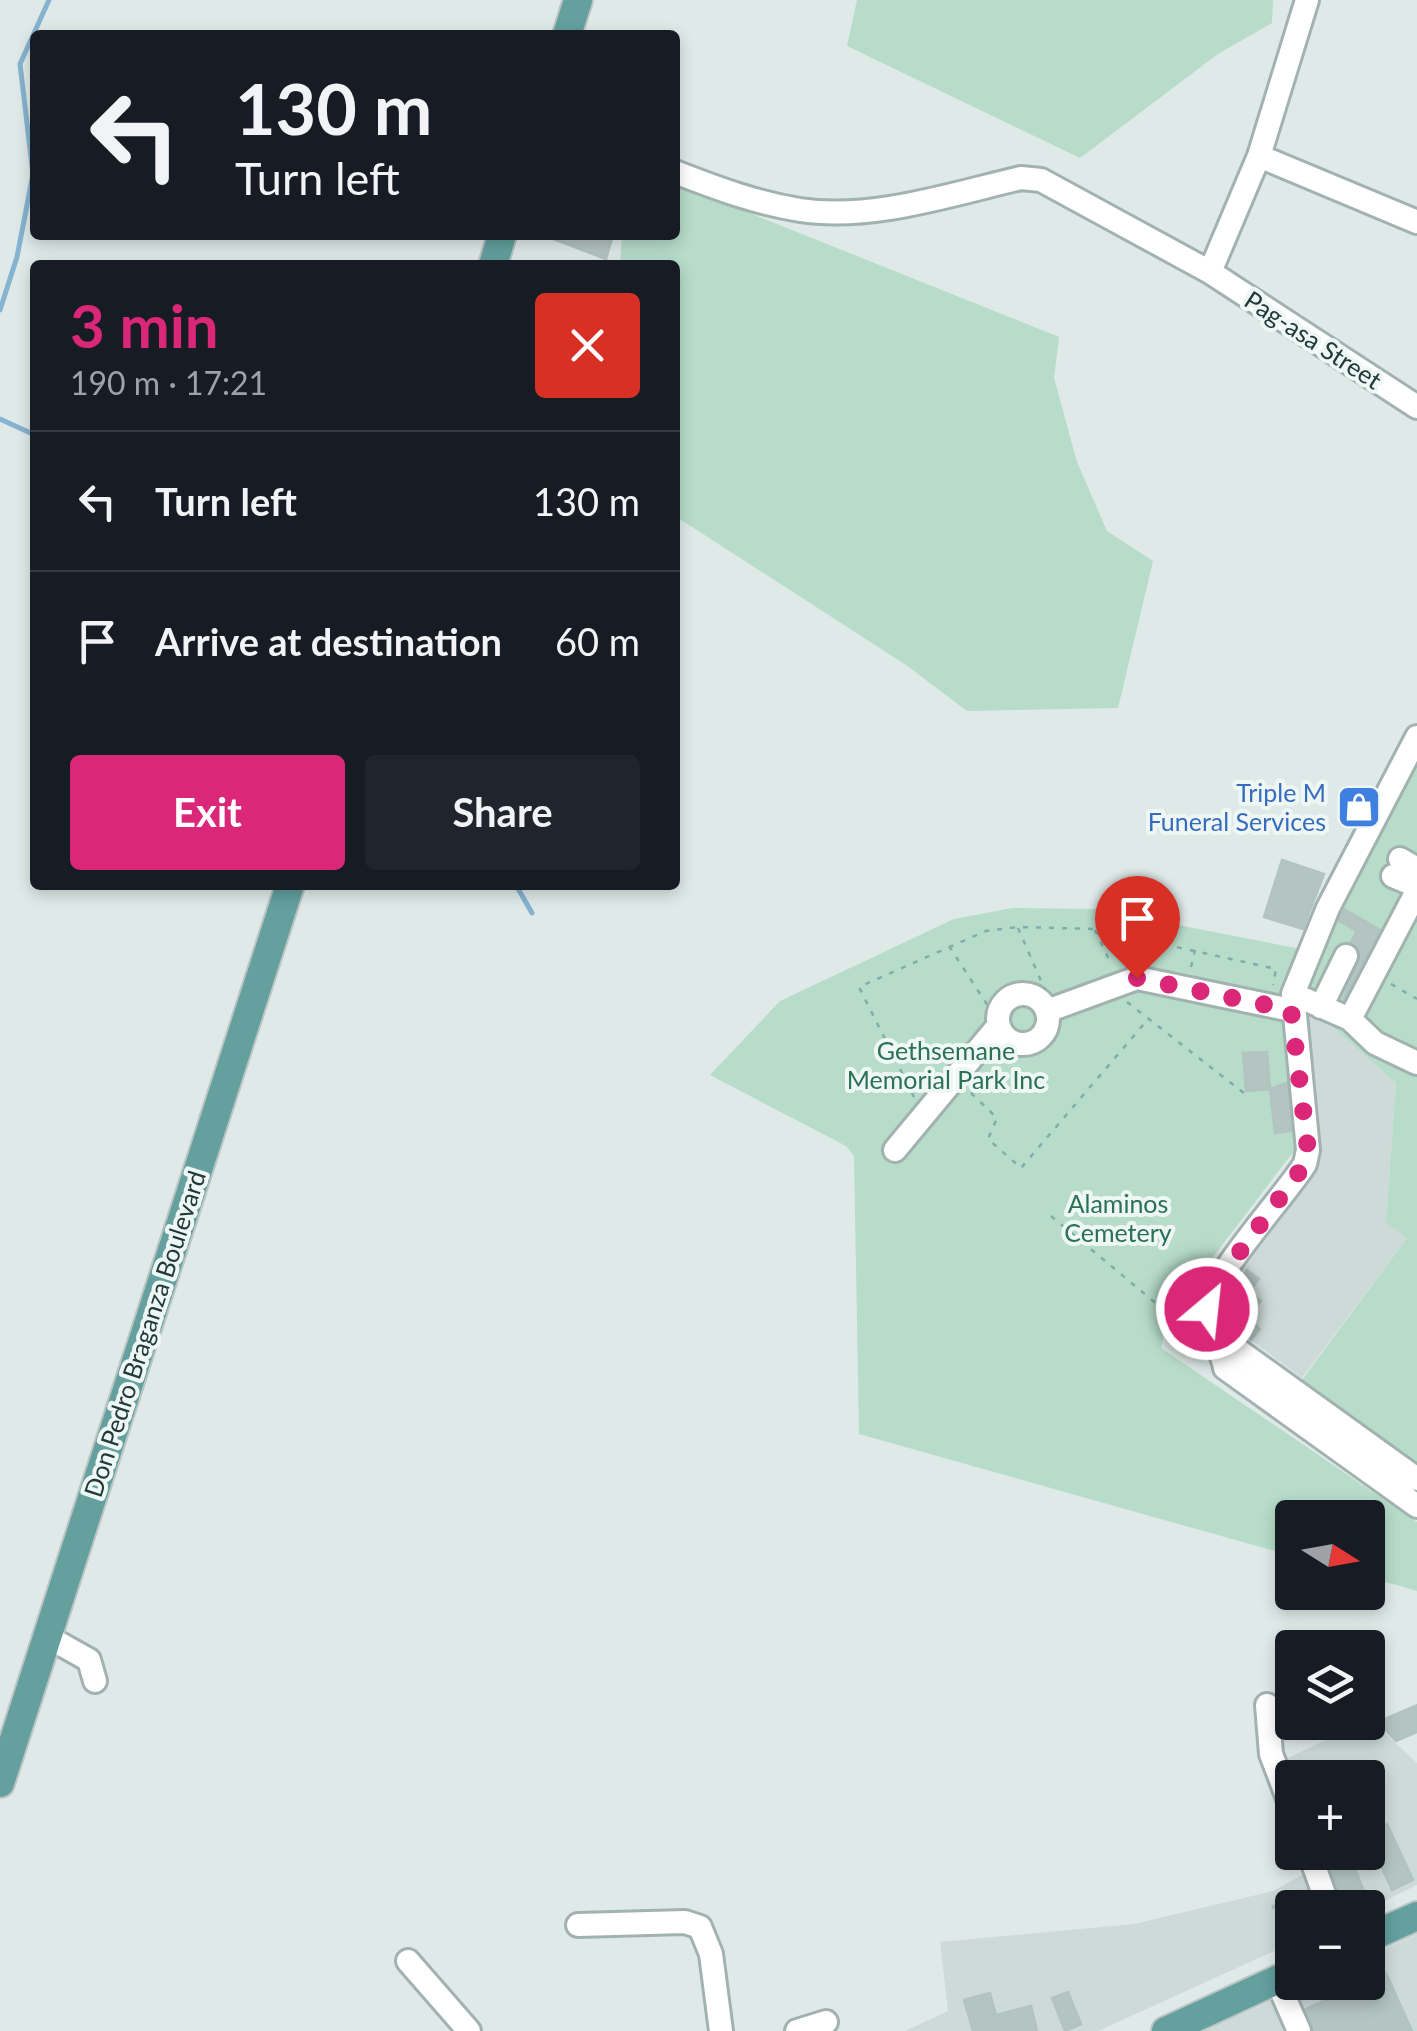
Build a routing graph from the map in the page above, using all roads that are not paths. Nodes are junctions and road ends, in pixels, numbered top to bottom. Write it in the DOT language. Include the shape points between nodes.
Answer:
graph roads {
  1 [pos="578,0"];
  2 [pos="1307,0"];
  3 [pos="569,30"];
  4 [pos="1259,156"];
  5 [pos="680,174"];
  6 [pos="1417,222"];
  7 [pos="1210,272"];
  8 [pos="1417,407"];
  9 [pos="1417,736"];
  10 [pos="1403,868"];
  11 [pos="1417,889"];
  12 [pos="288,890"];
  13 [pos="1346,956"];
  14 [pos="1285,1003"];
  15 [pos="1321,1007"];
  16 [pos="1050,1010"];
  17 [pos="1350,1019"];
  18 [pos="998,1023"];
  19 [pos="1417,1063"];
  20 [pos="895,1150"];
  21 [pos="1362,1452"];
  22 [pos="1417,1479"];
  23 [pos="1417,1506"];
  24 [pos="48,1637"];
  25 [pos="96,1667"];
  26 [pos="1267,1705"];
  27 [pos="1275,1764"];
  28 [pos="0,1783"];
  29 [pos="1417,1916"];
  30 [pos="578,1925"];
  31 [pos="1385,1930"];
  32 [pos="408,1961"];
  33 [pos="1275,1982"];
  34 [pos="1291,2000"];
  35 [pos="826,2022"];
  36 [pos="470,2031"];
  37 [pos="721,2031"];
  38 [pos="797,2031"];
  39 [pos="1166,2031"];
  40 [pos="1299,2031"];
  1 -- 3 [label="main road"];
  2 -- 4 [label="street"];
  4 -- 6 [label="street"];
  4 -- 7 [label="street"];
  5 -- 7 [label="street, Pag-asa Street" via="743,198 804,211 853,212 1021,178 1041,180"];
  7 -- 8 [label="street, Pag-asa Street"];
  9 -- 14 [label="street"];
  10 -- 11 [label="street"];
  11 -- 17 [label="street"];
  12 -- 24 [label="main road, Don Pedro Braganza Boulevard"];
  13 -- 15 [label="street"];
  14 -- 15 [label="street"];
  14 -- 16 [label="street" via="1137,978"];
  14 -- 21 [label="street" via="1305,1164 1222,1276 1208,1322 1231,1350 1226,1368"];
  15 -- 17 [label="street"];
  16 -- 18 [label="street" via="1040,999 1018,993 1007,998"];
  16 -- 18 [label="street" via="1044,1034 1034,1042 1010,1041"];
  17 -- 19 [label="street" via="1375,1043"];
  18 -- 20 [label="street"];
  21 -- 22 [label="street"];
  21 -- 23 [label="street"];
  24 -- 25 [label="street"];
  24 -- 28 [label="main road, Don Pedro Braganza Boulevard"];
  26 -- 27 [label="street"];
  29 -- 31 [label="main road"];
  30 -- 37 [label="street" via="700,1927"];
  32 -- 36 [label="street"];
  33 -- 39 [label="main road"];
  34 -- 40 [label="street"];
  35 -- 38 [label="street"];
}
